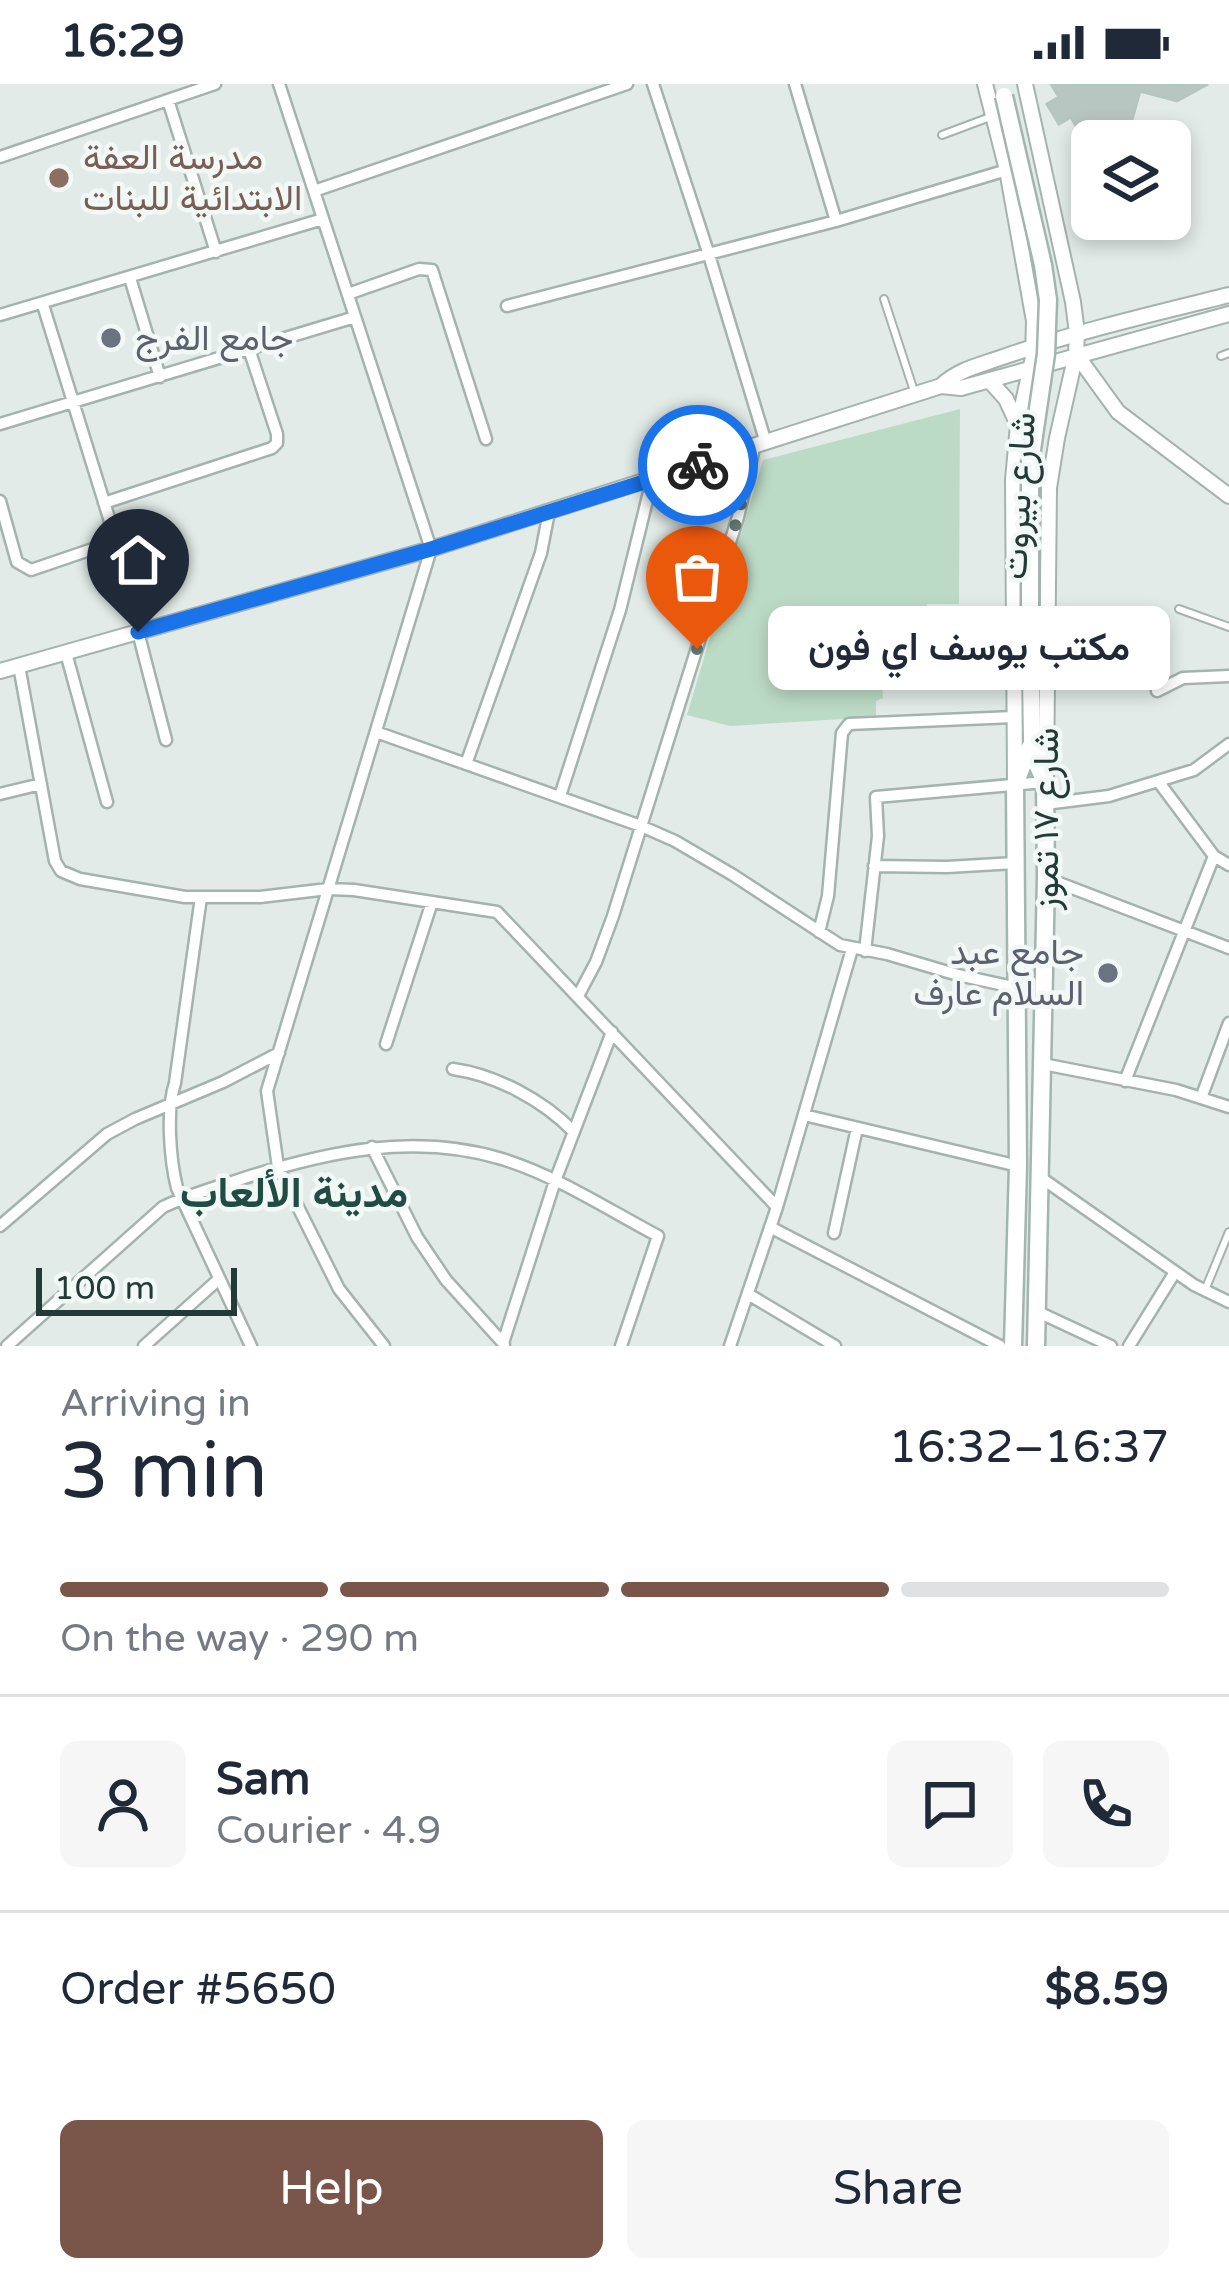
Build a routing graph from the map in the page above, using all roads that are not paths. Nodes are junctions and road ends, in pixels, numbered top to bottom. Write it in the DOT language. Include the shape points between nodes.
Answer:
graph roads {
  1 [pos="215,84"];
  2 [pos="279,84"];
  3 [pos="627,84"];
  4 [pos="652,84"];
  5 [pos="795,84"];
  6 [pos="985,84"];
  7 [pos="1025,84"];
  8 [pos="187,88"];
  9 [pos="1003,90"];
  10 [pos="168,100"];
  11 [pos="993,116"];
  12 [pos="942,135"];
  13 [pos="0,157"];
  14 [pos="1007,170"];
  15 [pos="314,191"];
  16 [pos="323,219"];
  17 [pos="836,221"];
  18 [pos="216,252"];
  19 [pos="709,255"];
  20 [pos="130,278"];
  21 [pos="348,294"];
  22 [pos="1229,295"];
  23 [pos="884,299"];
  24 [pos="43,304"];
  25 [pos="506,306"];
  26 [pos="1229,314"];
  27 [pos="0,315"];
  28 [pos="355,317"];
  29 [pos="1078,333"];
  30 [pos="1034,347"];
  31 [pos="249,350"];
  32 [pos="1076,354"];
  33 [pos="1031,367"];
  34 [pos="160,377"];
  35 [pos="988,380"];
  36 [pos="941,386"];
  37 [pos="915,394"];
  38 [pos="73,403"];
  39 [pos="0,424"];
  40 [pos="1018,424"];
  41 [pos="486,439"];
  42 [pos="760,445"];
  43 [pos="652,479"];
  44 [pos="1229,496"];
  45 [pos="0,501"];
  46 [pos="104,503"];
  47 [pos="549,512"];
  48 [pos="116,541"];
  49 [pos="431,549"];
  50 [pos="1179,609"];
  51 [pos="1229,627"];
  52 [pos="141,631"];
  53 [pos="66,652"];
  54 [pos="19,666"];
  55 [pos="0,671"];
  56 [pos="1229,676"];
  57 [pos="1157,691"];
  58 [pos="1014,717"];
  59 [pos="376,732"];
  60 [pos="166,740"];
  61 [pos="1032,740"];
  62 [pos="1229,744"];
  63 [pos="466,764"];
  64 [pos="1158,781"];
  65 [pos="1046,782"];
  66 [pos="41,784"];
  67 [pos="1015,784"];
  68 [pos="0,794"];
  69 [pos="560,796"];
  70 [pos="107,802"];
  71 [pos="1045,804"];
  72 [pos="641,826"];
  73 [pos="1214,856"];
  74 [pos="1015,863"];
  75 [pos="1229,865"];
  76 [pos="874,866"];
  77 [pos="1046,878"];
  78 [pos="328,889"];
  79 [pos="201,897"];
  80 [pos="432,902"];
  81 [pos="1186,930"];
  82 [pos="819,932"];
  83 [pos="1229,948"];
  84 [pos="859,950"];
  85 [pos="1018,988"];
  86 [pos="578,996"];
  87 [pos="1229,1023"];
  88 [pos="612,1032"];
  89 [pos="386,1043"];
  90 [pos="279,1053"];
  91 [pos="1043,1064"];
  92 [pos="452,1069"];
  93 [pos="1125,1081"];
  94 [pos="1201,1098"];
  95 [pos="171,1105"];
  96 [pos="1229,1107"];
  97 [pos="804,1115"];
  98 [pos="857,1128"];
  99 [pos="574,1132"];
  100 [pos="373,1147"];
  101 [pos="1018,1166"];
  102 [pos="278,1167"];
  103 [pos="1040,1177"];
  104 [pos="555,1181"];
  105 [pos="182,1198"];
  106 [pos="777,1207"];
  107 [pos="0,1226"];
  108 [pos="770,1227"];
  109 [pos="1229,1232"];
  110 [pos="834,1233"];
  111 [pos="1175,1272"];
  112 [pos="219,1279"];
  113 [pos="1205,1290"];
  114 [pos="748,1294"];
  115 [pos="1229,1302"];
  116 [pos="1036,1311"];
  117 [pos="504,1344"];
  118 [pos="7,1346"];
  119 [pos="144,1346"];
  120 [pos="250,1346"];
  121 [pos="384,1346"];
  122 [pos="620,1346"];
  123 [pos="730,1346"];
  124 [pos="835,1346"];
  125 [pos="1000,1346"];
  126 [pos="1013,1346"];
  127 [pos="1036,1346"];
  128 [pos="1111,1346"];
  129 [pos="1130,1346"];
  1 -- 8 [label="street"];
  2 -- 15 [label="street"];
  3 -- 15 [label="street"];
  4 -- 19 [label="street"];
  5 -- 17 [label="street"];
  6 -- 11 [label="street, شارع بيروت"];
  7 -- 29 [label="street, شارع ١٧ تموز"];
  8 -- 10 [label="street"];
  9 -- 61 [label="main road, bridge" via="1048,300 1030,463"];
  10 -- 13 [label="street"];
  10 -- 18 [label="street"];
  11 -- 12 [label="lane"];
  11 -- 14 [label="street, شارع بيروت"];
  14 -- 17 [label="street"];
  14 -- 30 [label="street, شارع بيروت"];
  15 -- 16 [label="street"];
  16 -- 18 [label="street"];
  16 -- 21 [label="street"];
  17 -- 19 [label="street"];
  18 -- 20 [label="street"];
  19 -- 25 [label="street"];
  19 -- 42 [label="street"];
  20 -- 24 [label="street"];
  20 -- 34 [label="street"];
  21 -- 28 [label="street"];
  21 -- 41 [label="street" via="433,270"];
  22 -- 29 [label="street"];
  23 -- 37 [label="lane"];
  24 -- 27 [label="street"];
  24 -- 38 [label="street"];
  26 -- 32 [label="street"];
  28 -- 31 [label="street"];
  28 -- 49 [label="street"];
  29 -- 30 [label="street"];
  29 -- 32 [label="street, شارع ١٧ تموز"];
  30 -- 33 [label="street, شارع بيروت"];
  30 -- 36 [label="street"];
  31 -- 34 [label="street"];
  31 -- 46 [label="street" via="277,443"];
  32 -- 33 [label="street"];
  32 -- 44 [label="street" via="1118,412"];
  32 -- 65 [label="street, شارع ١٧ تموز" via="1049,488"];
  33 -- 35 [label="street"];
  33 -- 40 [label="street, شارع بيروت"];
  34 -- 38 [label="street"];
  35 -- 36 [label="street"];
  35 -- 40 [label="street"];
  36 -- 37 [label="street"];
  37 -- 42 [label="street"];
  38 -- 39 [label="street"];
  38 -- 46 [label="street"];
  40 -- 58 [label="street, شارع بيروت"];
  42 -- 43 [label="street"];
  42 -- 72 [label="street"];
  43 -- 47 [label="street"];
  43 -- 69 [label="street"];
  45 -- 48 [label="street" via="24,568"];
  46 -- 48 [label="street"];
  47 -- 49 [label="street"];
  47 -- 63 [label="street"];
  48 -- 52 [label="street"];
  49 -- 52 [label="street"];
  49 -- 59 [label="street"];
  50 -- 51 [label="lane"];
  52 -- 53 [label="street"];
  52 -- 60 [label="street"];
  53 -- 54 [label="street"];
  53 -- 70 [label="street"];
  54 -- 55 [label="street"];
  54 -- 66 [label="street"];
  56 -- 57 [label="street" via="1183,677"];
  58 -- 67 [label="street, شارع بيروت"];
  58 -- 82 [label="street" via="844,727"];
  59 -- 63 [label="street"];
  59 -- 78 [label="street"];
  61 -- 65 [label="main road"];
  61 -- 67 [label="main road"];
  62 -- 64 [label="street" via="1194,770"];
  63 -- 69 [label="street"];
  64 -- 71 [label="street"];
  64 -- 73 [label="street"];
  65 -- 67 [label="street"];
  65 -- 71 [label="main road, شارع ١٧ تموز"];
  66 -- 68 [label="street"];
  66 -- 79 [label="street" via="61,871"];
  67 -- 74 [label="main road, شارع بيروت"];
  67 -- 76 [label="street" via="876,796"];
  69 -- 72 [label="street"];
  71 -- 77 [label="main road, شارع ١٧ تموز"];
  72 -- 82 [label="street"];
  72 -- 86 [label="street"];
  73 -- 75 [label="street"];
  73 -- 81 [label="street"];
  74 -- 76 [label="street"];
  74 -- 85 [label="main road, شارع بيروت"];
  76 -- 84 [label="street"];
  77 -- 81 [label="street"];
  77 -- 91 [label="main road, شارع ١٧ تموز"];
  78 -- 79 [label="street"];
  78 -- 80 [label="street"];
  78 -- 90 [label="street"];
  79 -- 95 [label="street"];
  80 -- 86 [label="street" via="497,912"];
  80 -- 89 [label="street"];
  81 -- 83 [label="street"];
  81 -- 93 [label="street"];
  82 -- 84 [label="street"];
  84 -- 85 [label="street"];
  84 -- 97 [label="street"];
  85 -- 101 [label="main road, شارع بيروت"];
  86 -- 88 [label="street"];
  87 -- 94 [label="street"];
  88 -- 99 [label="street"];
  88 -- 106 [label="street"];
  90 -- 95 [label="street"];
  90 -- 102 [label="street" via="267,1091"];
  91 -- 93 [label="street"];
  91 -- 103 [label="main road, شارع ١٧ تموز"];
  92 -- 99 [label="street" via="480,1072"];
  93 -- 94 [label="street"];
  94 -- 96 [label="street"];
  95 -- 105 [label="street"];
  95 -- 107 [label="street" via="106,1134"];
  97 -- 98 [label="street"];
  97 -- 106 [label="street"];
  98 -- 101 [label="street"];
  98 -- 110 [label="street"];
  99 -- 104 [label="street"];
  100 -- 102 [label="street"];
  100 -- 104 [label="street" via="457,1148"];
  100 -- 117 [label="street" via="417,1237"];
  101 -- 126 [label="main road, شارع بيروت"];
  102 -- 105 [label="street"];
  102 -- 121 [label="street" via="339,1288"];
  103 -- 111 [label="street"];
  103 -- 116 [label="main road, شارع ١٧ تموز"];
  104 -- 117 [label="street"];
  104 -- 122 [label="street" via="658,1236"];
  105 -- 112 [label="street"];
  105 -- 118 [label="street"];
  106 -- 108 [label="street"];
  108 -- 114 [label="street"];
  108 -- 125 [label="street"];
  109 -- 113 [label="lane"];
  111 -- 113 [label="street"];
  111 -- 129 [label="street"];
  112 -- 119 [label="street"];
  112 -- 120 [label="street"];
  113 -- 115 [label="street"];
  114 -- 123 [label="street"];
  114 -- 124 [label="street"];
  116 -- 127 [label="main road, شارع ١٧ تموز"];
  116 -- 128 [label="street"];
}
